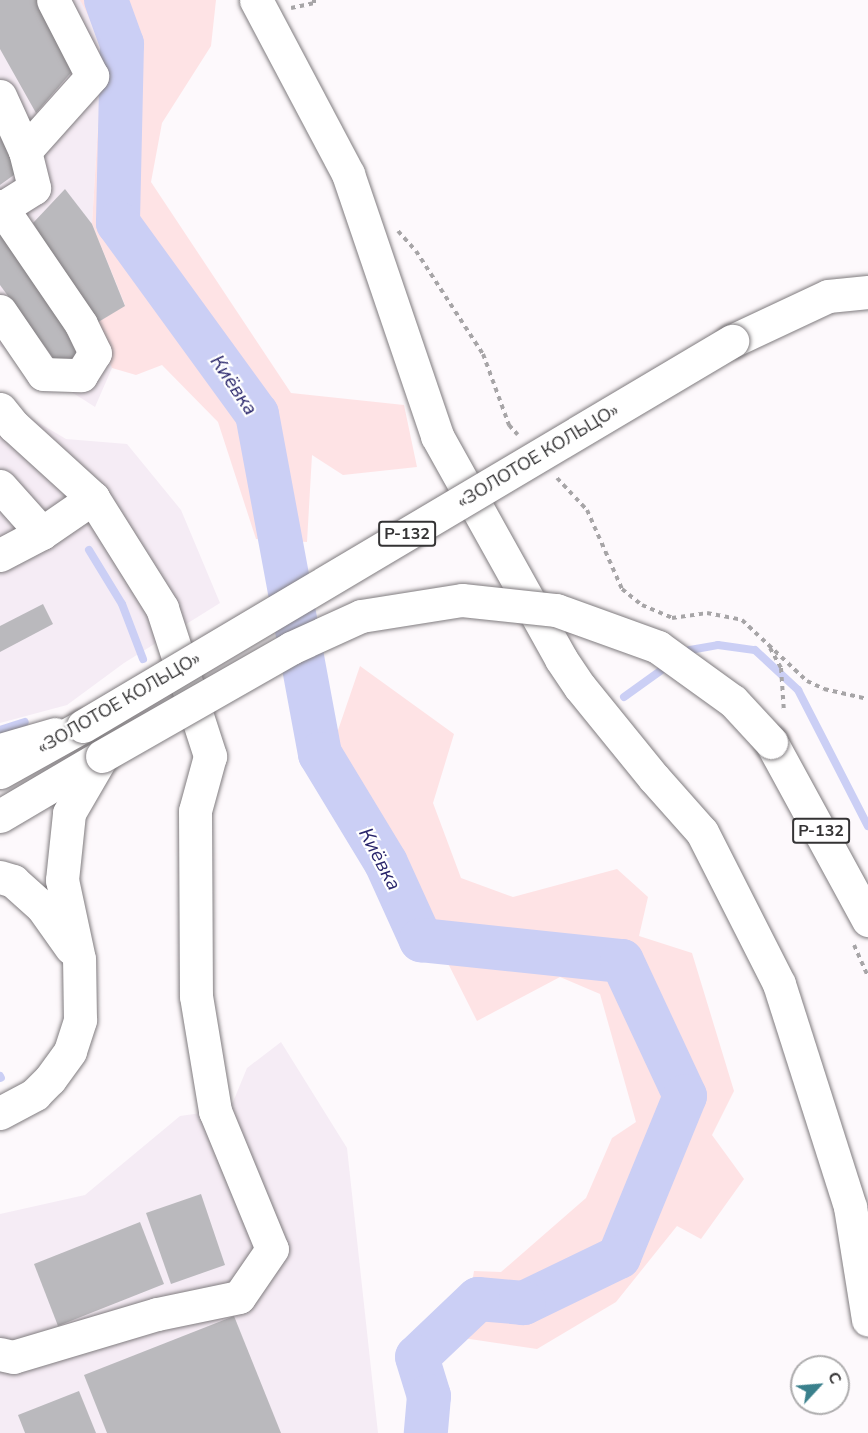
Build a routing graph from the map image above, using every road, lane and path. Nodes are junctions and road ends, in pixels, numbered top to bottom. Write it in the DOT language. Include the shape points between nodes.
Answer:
graph roads {
  1 [pos="53,0"];
  2 [pos="256,0"];
  3 [pos="0,96"];
  4 [pos="25,151"];
  5 [pos="1,207"];
  6 [pos="393,225"];
  7 [pos="868,292"];
  8 [pos="0,311"];
  9 [pos="0,409"];
  10 [pos="524,442"];
  11 [pos="554,474"];
  12 [pos="0,486"];
  13 [pos="93,498"];
  14 [pos="42,533"];
  15 [pos="0,555"];
  16 [pos="768,645"];
  17 [pos="868,699"];
  18 [pos="83,726"];
  19 [pos="778,732"];
  20 [pos="0,750"];
  21 [pos="102,756"];
  22 [pos="0,772"];
  23 [pos="0,816"];
  24 [pos="0,877"];
  25 [pos="868,920"];
  26 [pos="79,959"];
  27 [pos="0,1113"];
  28 [pos="868,1320"];
  29 [pos="0,1354"];
  1 -- 4 [label="main road" via="93,76"];
  2 -- 28 [label="main road" via="348,174 437,436 561,659 654,778 702,832 779,984 850,1207"];
  3 -- 4 [label="main road"];
  4 -- 5 [label="main road" via="34,188"];
  5 -- 8 [label="main road" via="81,324 95,353 81,375 43,374"];
  6 -- 10 [label="path" via="416,250 483,354 509,425"];
  7 -- 18 [label="main road, «ЗОЛОТОЕ КОЛЬЦО» / Р-132, bridge" via="828,296 732,341"];
  9 -- 13 [label="main road"];
  11 -- 16 [label="path" via="587,510 622,589 642,605 672,618 707,613 742,620"];
  12 -- 14 [label="main road"];
  13 -- 14 [label="main road"];
  13 -- 29 [label="main road" via="162,608 210,756 195,812 196,996 215,1111 272,1249 239,1297 158,1314 13,1357"];
  14 -- 15 [label="main road"];
  16 -- 17 [label="path" via="807,681"];
  16 -- 19 [label="path" via="781,668"];
  18 -- 20 [label="main road"];
  18 -- 22 [label="main road, «ЗОЛОТОЕ КОЛЬЦО» / Р-132"];
  19 -- 21 [label="main road, «ЗОЛОТОЕ КОЛЬЦО» / Р-132, bridge" via="658,647 556,610 462,600 361,616 291,648"];
  19 -- 25 [label="main road, «ЗОЛОТОЕ КОЛЬЦО» / Р-132"];
  21 -- 23 [label="main road, Р-132"];
  21 -- 26 [label="main road" via="69,813 62,880"];
  24 -- 26 [label="main road" via="13,881 42,907"];
  26 -- 27 [label="main road" via="80,1020 70,1051 35,1094"];
}
